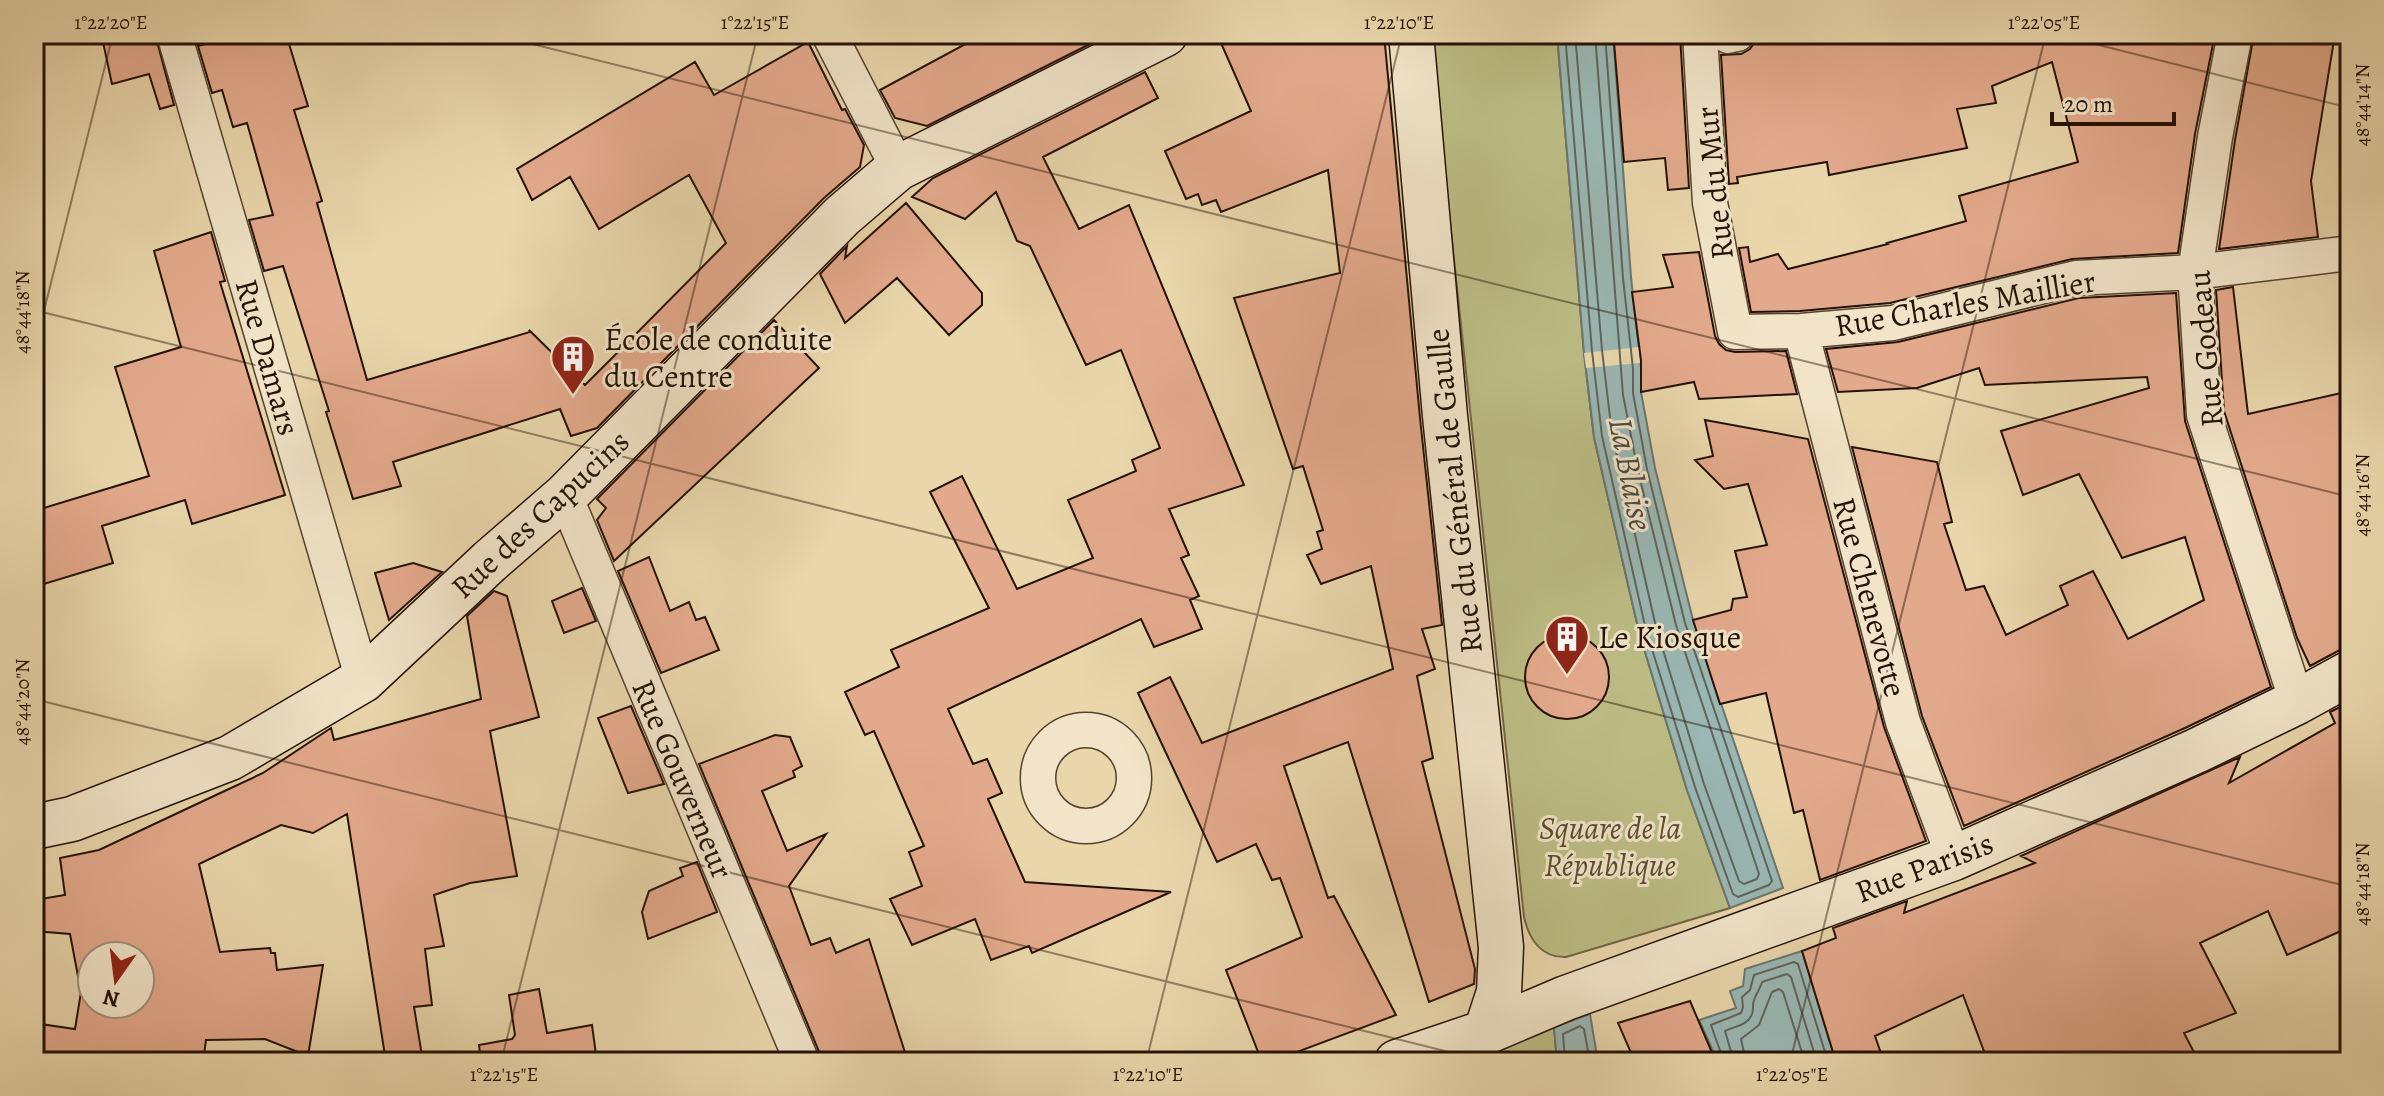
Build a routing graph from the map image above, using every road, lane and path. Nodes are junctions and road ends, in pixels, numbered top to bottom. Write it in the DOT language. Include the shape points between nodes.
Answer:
graph roads {
  1 [pos="174,34"];
  2 [pos="829,34"];
  3 [pos="1165,34"];
  4 [pos="1411,34"];
  5 [pos="2235,34"];
  6 [pos="1721,35"];
  7 [pos="898,168"];
  8 [pos="2350,253"];
  9 [pos="2195,272"];
  10 [pos="1801,331"];
  11 [pos="1735,332"];
  12 [pos="565,496"];
  13 [pos="2350,673"];
  14 [pos="363,680"];
  15 [pos="2297,702"];
  16 [pos="34,827"];
  17 [pos="1954,858"];
  18 [pos="1501,947"];
  19 [pos="1566,998"];
  20 [pos="1486,1032"];
  21 [pos="802,1062"];
  22 [pos="1397,1062"];
  1 -- 14 [label="street, Rue Damars"];
  2 -- 7 [label="street"];
  3 -- 7 [label="street, Rue des Capucins"];
  4 -- 18 [label="street, Rue du Général de Gaulle"];
  5 -- 9 [label="street, Rue Godeau"];
  6 -- 11 [label="street, Rue du Mur" via="1710,203"];
  7 -- 12 [label="street, Rue des Capucins" via="842,216"];
  8 -- 9 [label="street, Rue Charles Maillier"];
  9 -- 10 [label="street, Rue Charles Maillier" via="2076,278 1893,323"];
  9 -- 15 [label="street, Rue Godeau" via="2204,415"];
  10 -- 11 [label="street, Rue Charles Maillier"];
  10 -- 17 [label="street, Rue Chenevotte" via="1903,722"];
  12 -- 14 [label="street, Rue des Capucins"];
  12 -- 21 [label="street, Rue Gouverneur"];
  13 -- 15 [label="street, Rue Parisis"];
  14 -- 16 [label="street, Rue des Capucins" via="230,758 72,819"];
  15 -- 17 [label="street, Rue Parisis"];
  17 -- 19 [label="street, Rue Parisis"];
  18 -- 19 [label="street" via="1531,979"];
  18 -- 20 [label="street, Rue du Général de Gaulle" via="1499,992"];
  19 -- 20 [label="street, Rue Parisis"];
  20 -- 22 [label="street, Rue Parisis"];
}
